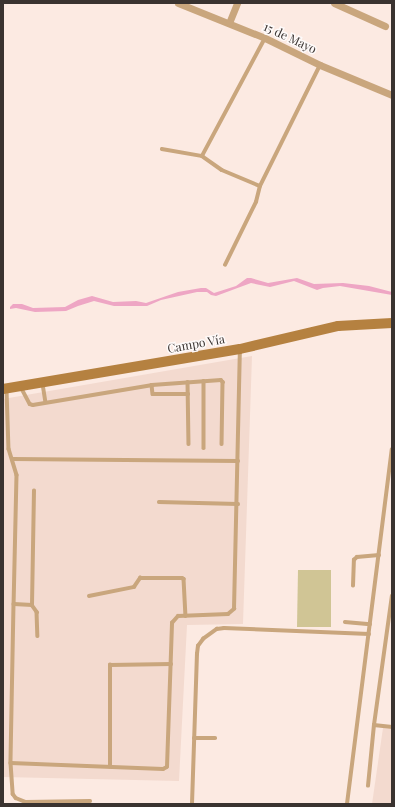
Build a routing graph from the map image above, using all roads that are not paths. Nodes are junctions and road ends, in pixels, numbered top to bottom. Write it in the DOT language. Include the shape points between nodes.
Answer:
graph roads {
  1 [pos="178,3"];
  2 [pos="237,3"];
  3 [pos="334,3"];
  4 [pos="229,23"];
  5 [pos="385,26"];
  6 [pos="265,38"];
  7 [pos="320,65"];
  8 [pos="392,95"];
  9 [pos="162,149"];
  10 [pos="202,156"];
  11 [pos="260,186"];
  12 [pos="225,265"];
  13 [pos="392,323"];
  14 [pos="240,349"];
  15 [pos="204,381"];
  16 [pos="43,382"];
  17 [pos="188,382"];
  18 [pos="152,385"];
  19 [pos="20,386"];
  20 [pos="5,389"];
  21 [pos="188,394"];
  22 [pos="46,402"];
  23 [pos="189,444"];
  24 [pos="222,444"];
  25 [pos="204,448"];
  26 [pos="392,450"];
  27 [pos="13,459"];
  28 [pos="238,461"];
  29 [pos="34,491"];
  30 [pos="159,502"];
  31 [pos="238,504"];
  32 [pos="379,555"];
  33 [pos="353,586"];
  34 [pos="89,596"];
  35 [pos="392,596"];
  36 [pos="14,604"];
  37 [pos="32,605"];
  38 [pos="186,616"];
  39 [pos="345,622"];
  40 [pos="370,624"];
  41 [pos="369,634"];
  42 [pos="38,636"];
  43 [pos="171,664"];
  44 [pos="374,725"];
  45 [pos="392,728"];
  46 [pos="194,738"];
  47 [pos="215,738"];
  48 [pos="11,763"];
  49 [pos="110,767"];
  50 [pos="368,786"];
  51 [pos="90,801"];
  52 [pos="26,803"];
  53 [pos="192,804"];
  54 [pos="347,804"];
  1 -- 4 [label="street, 15 de Mayo"];
  2 -- 4 [label="street"];
  3 -- 5 [label="street"];
  4 -- 6 [label="street, 15 de Mayo"];
  6 -- 7 [label="street, 15 de Mayo"];
  6 -- 10 [label="lane"];
  7 -- 8 [label="street, 15 de Mayo"];
  7 -- 11 [label="lane"];
  9 -- 10 [label="lane"];
  10 -- 11 [label="lane" via="222,170"];
  11 -- 12 [label="lane" via="256,202"];
  13 -- 14 [label="street, Campo Vía" via="338,326"];
  14 -- 16 [label="street, Campo Vía"];
  14 -- 28 [label="lane"];
  15 -- 17 [label="lane"];
  15 -- 24 [label="lane" via="223,382"];
  15 -- 25 [label="lane"];
  16 -- 19 [label="street, Campo Vía"];
  16 -- 22 [label="lane"];
  17 -- 18 [label="lane"];
  17 -- 21 [label="lane"];
  18 -- 21 [label="lane" via="153,394"];
  18 -- 22 [label="lane"];
  19 -- 20 [label="street, Campo Vía"];
  19 -- 22 [label="lane" via="30,404"];
  20 -- 27 [label="lane" via="9,449"];
  21 -- 23 [label="lane"];
  26 -- 32 [label="lane"];
  27 -- 28 [label="lane"];
  27 -- 36 [label="lane" via="17,475"];
  28 -- 31 [label="lane"];
  29 -- 37 [label="lane"];
  30 -- 31 [label="lane"];
  31 -- 38 [label="lane" via="234,609 228,614"];
  32 -- 33 [label="lane" via="357,557 354,560"];
  32 -- 40 [label="lane"];
  34 -- 38 [label="lane" via="134,587 140,578 182,578"];
  35 -- 44 [label="lane"];
  36 -- 37 [label="lane"];
  36 -- 48 [label="lane"];
  37 -- 42 [label="lane" via="37,612"];
  38 -- 43 [label="lane" via="178,616 172,623"];
  39 -- 40 [label="lane"];
  40 -- 41 [label="lane"];
  41 -- 46 [label="lane" via="217,629 198,646"];
  41 -- 54 [label="lane"];
  43 -- 49 [label="lane" via="167,767"];
  43 -- 49 [label="lane" via="110,665"];
  44 -- 45 [label="lane"];
  44 -- 50 [label="lane"];
  46 -- 47 [label="lane"];
  46 -- 53 [label="lane"];
  48 -- 49 [label="lane"];
  48 -- 52 [label="lane" via="13,794"];
  51 -- 52 [label="lane"];
}
